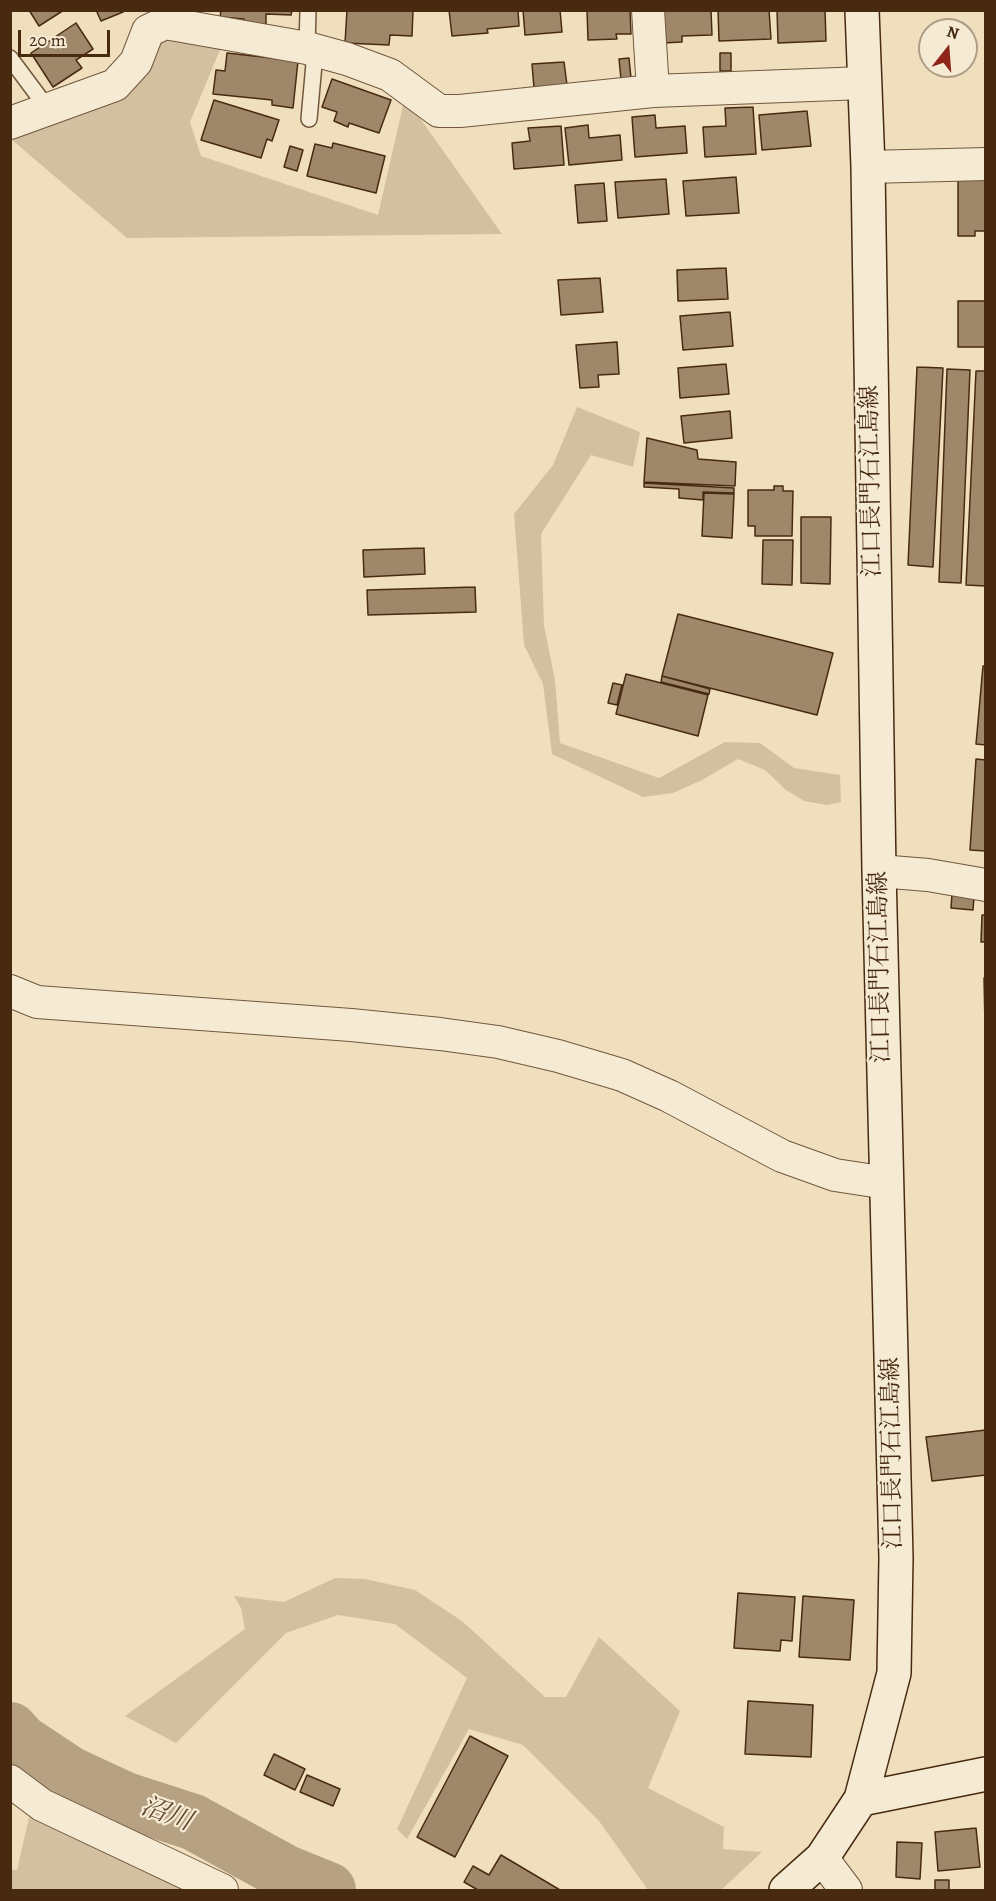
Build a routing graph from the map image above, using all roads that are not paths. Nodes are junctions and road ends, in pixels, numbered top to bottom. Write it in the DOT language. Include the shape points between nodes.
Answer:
graph roads {
  1 [pos="308,10"];
  2 [pos="648,10"];
  3 [pos="862,10"];
  4 [pos="143,21"];
  5 [pos="307,48"];
  6 [pos="10,58"];
  7 [pos="864,83"];
  8 [pos="653,91"];
  9 [pos="48,109"];
  10 [pos="309,119"];
  11 [pos="10,123"];
  12 [pos="986,164"];
  13 [pos="868,167"];
  14 [pos="879,872"];
  15 [pos="986,885"];
  16 [pos="10,991"];
  17 [pos="887,1183"];
  18 [pos="986,1774"];
  19 [pos="10,1781"];
  20 [pos="861,1799"];
  21 [pos="822,1858"];
  22 [pos="222,1890"];
  23 [pos="786,1890"];
  24 [pos="846,1890"];
  1 -- 5 [label="lane"];
  2 -- 8 [label="street"];
  3 -- 7 [label="main road, 江口長門石江島線"];
  4 -- 5 [label="street"];
  4 -- 9 [label="street" via="136,62 115,85"];
  5 -- 8 [label="street" via="390,75 439,111"];
  5 -- 10 [label="lane" via="314,64"];
  6 -- 9 [label="lane"];
  7 -- 8 [label="street"];
  7 -- 13 [label="main road, 江口長門石江島線"];
  9 -- 11 [label="street"];
  12 -- 13 [label="street"];
  13 -- 14 [label="main road, 江口長門石江島線"];
  14 -- 15 [label="street"];
  14 -- 17 [label="main road, 江口長門石江島線"];
  16 -- 17 [label="street" via="38,1002 351,1024 498,1042 622,1076 669,1096 782,1156 835,1175"];
  17 -- 20 [label="main road, 江口長門石江島線" via="896,1558 894,1673"];
  18 -- 20 [label="main road"];
  19 -- 22 [label="street" via="42,1805"];
  20 -- 21 [label="main road, 江口長門石江島線"];
  21 -- 23 [label="main road, 江口長門石江島線"];
  21 -- 24 [label="street"];
}
